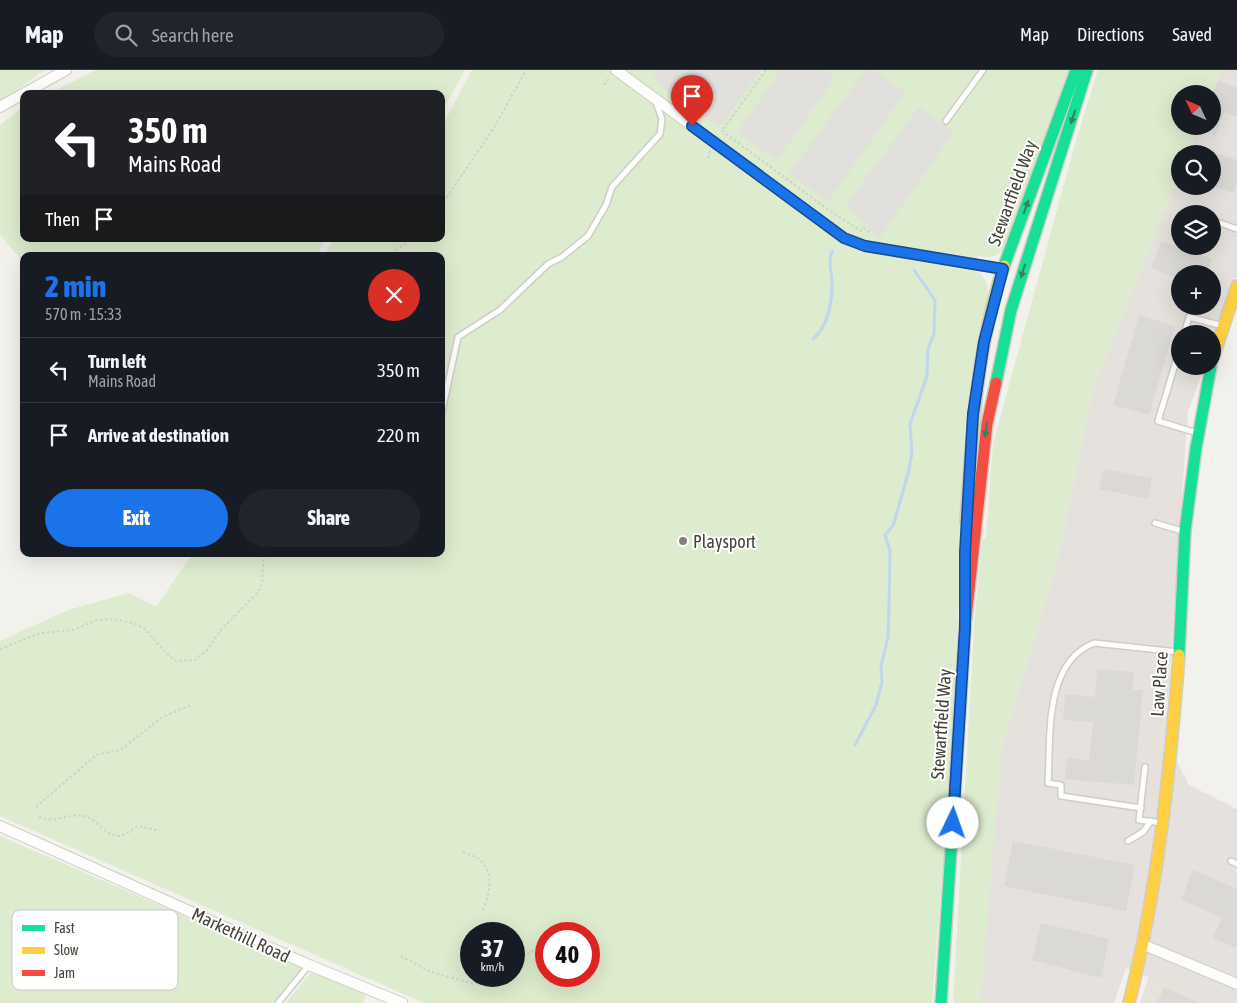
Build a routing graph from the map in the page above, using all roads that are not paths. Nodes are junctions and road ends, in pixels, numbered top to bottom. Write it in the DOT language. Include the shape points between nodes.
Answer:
graph roads {
  1 [pos="66,70"];
  2 [pos="616,70"];
  3 [pos="982,70"];
  4 [pos="1076,70"];
  5 [pos="1087,70"];
  6 [pos="30,90"];
  7 [pos="20,96"];
  8 [pos="654,97"];
  9 [pos="0,107"];
  10 [pos="946,121"];
  11 [pos="1221,223"];
  12 [pos="1237,229"];
  13 [pos="1003,269"];
  14 [pos="1237,286"];
  15 [pos="1187,325"];
  16 [pos="1219,325"];
  17 [pos="1223,326"];
  18 [pos="1221,332"];
  19 [pos="1172,375"];
  20 [pos="1209,375"];
  21 [pos="445,397"];
  22 [pos="1198,433"];
  23 [pos="1155,523"];
  24 [pos="1185,532"];
  25 [pos="965,628"];
  26 [pos="1179,652"];
  27 [pos="1145,767"];
  28 [pos="1141,808"];
  29 [pos="1151,821"];
  30 [pos="1165,823"];
  31 [pos="0,826"];
  32 [pos="1128,840"];
  33 [pos="1231,861"];
  34 [pos="1237,864"];
  35 [pos="1144,945"];
  36 [pos="308,965"];
  37 [pos="1237,984"];
  38 [pos="278,1003"];
  39 [pos="402,1003"];
  40 [pos="941,1003"];
  41 [pos="1129,1003"];
  1 -- 6 [label="street"];
  2 -- 8 [label="street"];
  3 -- 10 [label="lane"];
  13 -- 4 [label="street, Stewartfield Way, one-way"];
  5 -- 25 [label="street, Stewartfield Way, one-way" via="1014,301 1000,358 987,424"];
  7 -- 9 [label="street"];
  8 -- 13 [label="street" via="844,238 865,246"];
  8 -- 21 [label="lane" via="662,119 660,134 612,186 606,205 588,236 548,264 500,310 458,337"];
  11 -- 12 [label="lane"];
  13 -- 25 [label="street, Stewartfield Way" via="984,342 973,414 965,552"];
  14 -- 17 [label="street"];
  15 -- 16 [label="lane" via="1189,318"];
  17 -- 18 [label="street"];
  19 -- 22 [label="lane" via="1158,420"];
  20 -- 22 [label="street, Law Place"];
  22 -- 24 [label="street, Law Place"];
  23 -- 24 [label="lane"];
  24 -- 26 [label="street, Law Place"];
  25 -- 40 [label="street, Stewartfield Way"];
  26 -- 28 [label="lane" via="1094,643 1085,646 1067,664 1054,690 1048,783 1062,785 1061,796"];
  26 -- 30 [label="street, Law Place"];
  27 -- 28 [label="lane"];
  28 -- 29 [label="lane" via="1139,820"];
  29 -- 30 [label="lane"];
  29 -- 32 [label="lane" via="1143,832"];
  30 -- 35 [label="street, Law Place"];
  31 -- 36 [label="street, Markethill Road"];
  33 -- 34 [label="lane"];
  35 -- 37 [label="street"];
  35 -- 41 [label="street, Law Place"];
  36 -- 38 [label="lane"];
  36 -- 39 [label="street, Markethill Road"];
}
